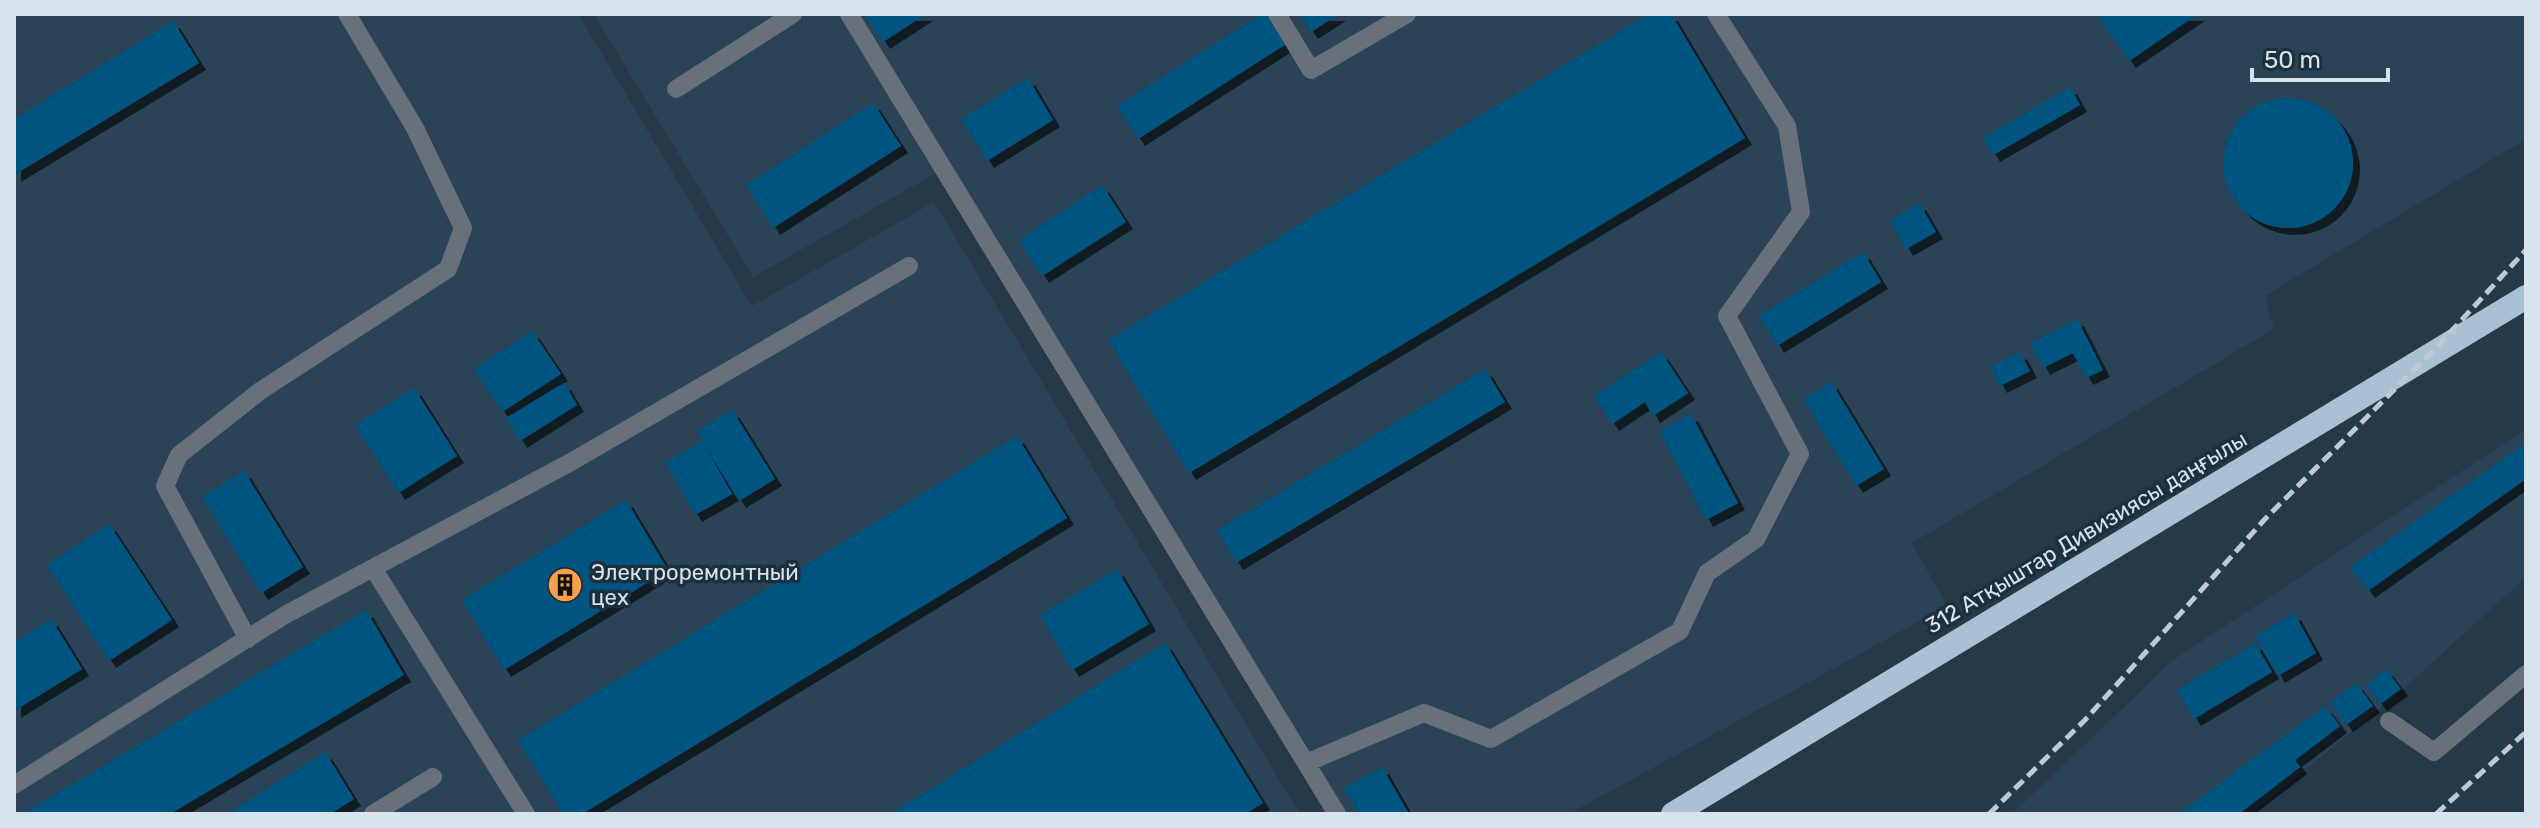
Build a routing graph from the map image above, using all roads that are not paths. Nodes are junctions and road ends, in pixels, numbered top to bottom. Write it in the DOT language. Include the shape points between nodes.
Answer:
graph roads {
  1 [pos="347,14"];
  2 [pos="793,14"];
  3 [pos="849,14"];
  4 [pos="1277,14"];
  5 [pos="1407,14"];
  6 [pos="1716,14"];
  7 [pos="676,89"];
  8 [pos="909,266"];
  9 [pos="2526,297"];
  10 [pos="373,568"];
  11 [pos="248,639"];
  12 [pos="2526,674"];
  13 [pos="2389,721"];
  14 [pos="1306,763"];
  15 [pos="433,777"];
  16 [pos="14,785"];
  17 [pos="373,814"];
  18 [pos="526,814"];
  19 [pos="1337,814"];
  20 [pos="1673,814"];
  1 -- 11 [label="lane" via="415,128 463,228 448,269 260,391 179,455 165,486"];
  2 -- 7 [label="lane"];
  3 -- 14 [label="lane"];
  4 -- 5 [label="lane" via="1311,70"];
  6 -- 14 [label="lane" via="1787,126 1801,212 1727,316 1800,454 1756,539 1707,573 1680,631 1491,739 1424,713"];
  8 -- 10 [label="lane" via="571,462"];
  9 -- 20 [label="highway, 312 Атқыштар Дивизиясы даңғылы"];
  10 -- 11 [label="lane"];
  10 -- 18 [label="lane"];
  11 -- 16 [label="lane"];
  12 -- 13 [label="lane" via="2434,752"];
  14 -- 19 [label="lane"];
  15 -- 17 [label="lane"];
}
